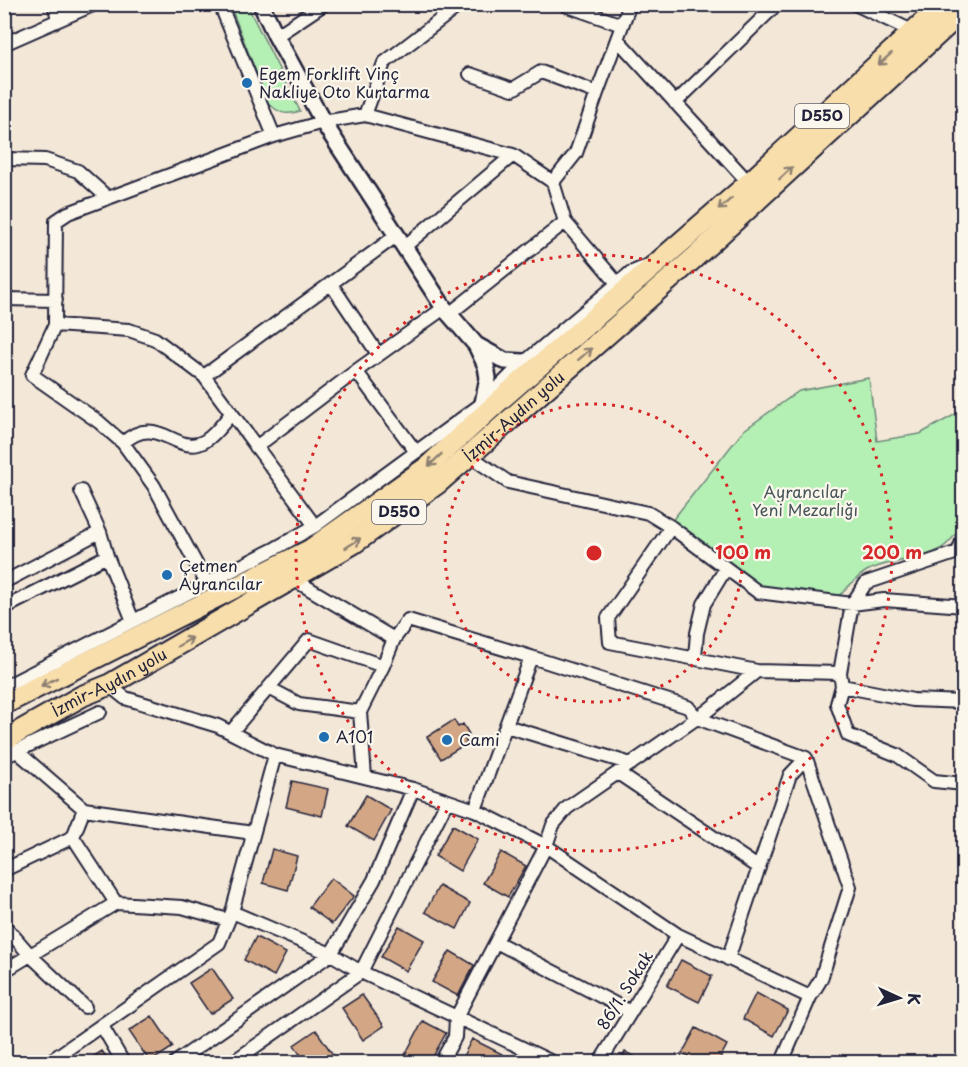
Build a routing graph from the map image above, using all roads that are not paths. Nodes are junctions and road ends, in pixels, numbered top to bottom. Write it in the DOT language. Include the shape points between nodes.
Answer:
graph roads {
  1 [pos="54,4"];
  2 [pos="94,4"];
  3 [pos="220,4"];
  4 [pos="261,4"];
  5 [pos="324,4"];
  6 [pos="461,4"];
  7 [pos="630,4"];
  8 [pos="777,4"];
  9 [pos="855,4"];
  10 [pos="943,4"];
  11 [pos="566,5"];
  12 [pos="963,10"];
  13 [pos="58,20"];
  14 [pos="622,25"];
  15 [pos="914,32"];
  16 [pos="276,36"];
  17 [pos="618,40"];
  18 [pos="4,44"];
  19 [pos="470,74"];
  20 [pos="597,93"];
  21 [pos="675,103"];
  22 [pos="365,115"];
  23 [pos="323,122"];
  24 [pos="274,136"];
  25 [pos="513,155"];
  26 [pos="4,159"];
  27 [pos="553,182"];
  28 [pos="749,183"];
  29 [pos="108,198"];
  30 [pos="565,222"];
  31 [pos="400,242"];
  32 [pos="662,260"];
  33 [pos="330,284"];
  34 [pos="617,284"];
  35 [pos="4,299"];
  36 [pos="56,300"];
  37 [pos="446,311"];
  38 [pos="56,325"];
  39 [pos="476,345"];
  40 [pos="378,354"];
  41 [pos="524,362"];
  42 [pos="356,370"];
  43 [pos="204,376"];
  44 [pos="491,402"];
  45 [pos="231,414"];
  46 [pos="123,443"];
  47 [pos="256,447"];
  48 [pos="416,452"];
  49 [pos="470,456"];
  50 [pos="81,491"];
  51 [pos="315,526"];
  52 [pos="671,527"];
  53 [pos="100,532"];
  54 [pos="963,536"];
  55 [pos="106,556"];
  56 [pos="726,568"];
  57 [pos="293,579"];
  58 [pos="4,582"];
  59 [pos="207,584"];
  60 [pos="852,604"];
  61 [pos="963,606"];
  62 [pos="4,608"];
  63 [pos="133,621"];
  64 [pos="394,639"];
  65 [pos="531,657"];
  66 [pos="695,658"];
  67 [pos="93,660"];
  68 [pos="383,666"];
  69 [pos="757,671"];
  70 [pos="840,673"];
  71 [pos="842,686"];
  72 [pos="4,687"];
  73 [pos="106,687"];
  74 [pos="269,688"];
  75 [pos="963,702"];
  76 [pos="4,704"];
  77 [pos="360,711"];
  78 [pos="100,712"];
  79 [pos="697,718"];
  80 [pos="506,726"];
  81 [pos="232,731"];
  82 [pos="9,744"];
  83 [pos="275,755"];
  84 [pos="4,757"];
  85 [pos="806,758"];
  86 [pos="631,764"];
  87 [pos="618,773"];
  88 [pos="365,777"];
  89 [pos="963,784"];
  90 [pos="413,789"];
  91 [pos="447,801"];
  92 [pos="84,809"];
  93 [pos="475,810"];
  94 [pos="253,833"];
  95 [pos="73,837"];
  96 [pos="546,846"];
  97 [pos="759,867"];
  98 [pos="4,870"];
  99 [pos="116,903"];
  100 [pos="230,916"];
  101 [pos="4,925"];
  102 [pos="678,935"];
  103 [pos="496,942"];
  104 [pos="331,954"];
  105 [pos="30,955"];
  106 [pos="728,959"];
  107 [pos="4,971"];
  108 [pos="361,972"];
  109 [pos="810,997"];
  110 [pos="85,1007"];
  111 [pos="631,1012"];
  112 [pos="456,1018"];
  113 [pos="102,1026"];
  114 [pos="49,1062"];
  115 [pos="123,1062"];
  116 [pos="177,1062"];
  117 [pos="233,1062"];
  118 [pos="441,1062"];
  119 [pos="552,1062"];
  120 [pos="600,1062"];
  121 [pos="782,1062"];
  1 -- 13 [label="street"];
  2 -- 13 [label="street"];
  3 -- 24 [label="street"];
  4 -- 16 [label="street"];
  5 -- 16 [label="street"];
  6 -- 22 [label="street" via="384,63"];
  7 -- 14 [label="street"];
  8 -- 21 [label="street"];
  9 -- 15 [label="street"];
  10 -- 15 [label="highway, İzmir-Aydın yolu / D550"];
  11 -- 14 [label="street"];
  49 -- 12 [label="highway, İzmir-Aydın yolu / D550, one-way" via="693,259"];
  13 -- 18 [label="street"];
  14 -- 17 [label="street"];
  15 -- 28 [label="highway, İzmir-Aydın yolu / D550, one-way"];
  16 -- 23 [label="street"];
  17 -- 20 [label="street"];
  17 -- 21 [label="street"];
  19 -- 20 [label="street" via="513,89 541,72"];
  20 -- 27 [label="street" via="576,153"];
  21 -- 28 [label="street"];
  22 -- 23 [label="street"];
  22 -- 25 [label="street"];
  23 -- 24 [label="street"];
  23 -- 31 [label="street"];
  24 -- 29 [label="street"];
  25 -- 27 [label="street"];
  25 -- 31 [label="street"];
  26 -- 29 [label="street" via="45,160 78,171"];
  27 -- 30 [label="street"];
  28 -- 32 [label="highway, İzmir-Aydın yolu / D550, one-way"];
  29 -- 36 [label="street" via="56,221"];
  30 -- 34 [label="street"];
  30 -- 37 [label="street"];
  31 -- 33 [label="street"];
  31 -- 37 [label="street"];
  32 -- 34 [label="street" via="630,273"];
  32 -- 44 [label="highway, İzmir-Aydın yolu / D550"];
  33 -- 40 [label="street"];
  33 -- 43 [label="street"];
  34 -- 41 [label="street"];
  35 -- 36 [label="street"];
  36 -- 38 [label="street"];
  37 -- 39 [label="street"];
  37 -- 40 [label="street"];
  38 -- 43 [label="street" via="129,330 155,339"];
  38 -- 46 [label="street" via="32,375"];
  39 -- 41 [label="street" via="505,361"];
  39 -- 44 [label="street" via="486,366"];
  40 -- 42 [label="street"];
  41 -- 44 [label="street"];
  42 -- 47 [label="street"];
  42 -- 48 [label="street"];
  43 -- 45 [label="street"];
  44 -- 48 [label="street"];
  44 -- 67 [label="highway, İzmir-Aydın yolu / D550, one-way" via="474,424 426,468 310,550"];
  45 -- 46 [label="street" via="214,434 198,444 188,445 153,431 133,434"];
  45 -- 47 [label="street"];
  46 -- 59 [label="street" via="154,486"];
  47 -- 51 [label="street"];
  48 -- 51 [label="street"];
  49 -- 52 [label="street" via="508,482 648,513"];
  57 -- 49 [label="highway, İzmir-Aydın yolu / D550, one-way" via="354,543"];
  50 -- 53 [label="street"];
  51 -- 59 [label="street"];
  52 -- 56 [label="street"];
  52 -- 66 [label="street" via="609,618 610,642"];
  53 -- 55 [label="street"];
  53 -- 58 [label="street"];
  54 -- 60 [label="street" via="958,552 866,583"];
  55 -- 62 [label="street"];
  55 -- 63 [label="street"];
  56 -- 60 [label="street" via="758,591"];
  56 -- 66 [label="street" via="704,604"];
  57 -- 64 [label="street"];
  73 -- 57 [label="highway, İzmir-Aydın yolu / D550, one-way"];
  59 -- 63 [label="street"];
  60 -- 61 [label="street" via="884,600"];
  60 -- 70 [label="street"];
  63 -- 72 [label="street"];
  64 -- 65 [label="street" via="408,620"];
  64 -- 68 [label="street"];
  65 -- 79 [label="street" via="688,707"];
  65 -- 80 [label="street"];
  66 -- 69 [label="street"];
  67 -- 73 [label="highway" via="103,658 111,663 114,677"];
  67 -- 76 [label="highway, İzmir-Aydın yolu / D550, one-way"];
  68 -- 74 [label="street" via="309,640"];
  68 -- 77 [label="street"];
  69 -- 70 [label="street"];
  69 -- 79 [label="street"];
  70 -- 71 [label="street"];
  71 -- 75 [label="street" via="913,700"];
  71 -- 89 [label="street" via="837,704 848,735 897,755 934,781"];
  73 -- 81 [label="street" via="125,698"];
  73 -- 82 [label="highway, İzmir-Aydın yolu / D550" via="82,696"];
  74 -- 77 [label="street" via="299,704"];
  74 -- 81 [label="street"];
  77 -- 88 [label="street"];
  78 -- 82 [label="street"];
  79 -- 85 [label="street"];
  79 -- 86 [label="street"];
  80 -- 86 [label="street"];
  80 -- 93 [label="street"];
  81 -- 83 [label="street"];
  82 -- 84 [label="street"];
  82 -- 92 [label="street"];
  83 -- 88 [label="street"];
  83 -- 94 [label="street"];
  85 -- 97 [label="street" via="790,774"];
  85 -- 109 [label="street" via="850,886 821,979"];
  86 -- 87 [label="street"];
  87 -- 96 [label="street" via="567,808 553,825"];
  87 -- 97 [label="street"];
  88 -- 90 [label="street"];
  90 -- 91 [label="street"];
  90 -- 104 [label="street" via="374,880"];
  91 -- 93 [label="street"];
  91 -- 108 [label="street"];
  92 -- 94 [label="street"];
  92 -- 95 [label="street"];
  93 -- 96 [label="street"];
  94 -- 100 [label="street"];
  95 -- 98 [label="street"];
  95 -- 99 [label="street"];
  96 -- 102 [label="street"];
  96 -- 103 [label="street"];
  97 -- 106 [label="street"];
  99 -- 100 [label="street"];
  99 -- 105 [label="street"];
  100 -- 104 [label="street"];
  100 -- 113 [label="street" via="219,943"];
  101 -- 105 [label="street"];
  102 -- 106 [label="street"];
  102 -- 111 [label="street, 86/1. Sokak"];
  103 -- 111 [label="street"];
  103 -- 112 [label="street"];
  104 -- 108 [label="street"];
  104 -- 116 [label="street"];
  105 -- 107 [label="street"];
  105 -- 110 [label="street"];
  106 -- 109 [label="street"];
  108 -- 112 [label="street"];
  108 -- 117 [label="street"];
  109 -- 121 [label="street"];
  111 -- 120 [label="street, 86/1. Sokak"];
  112 -- 118 [label="street" via="455,1037"];
  112 -- 119 [label="street"];
  113 -- 114 [label="street"];
  113 -- 115 [label="street"];
}
